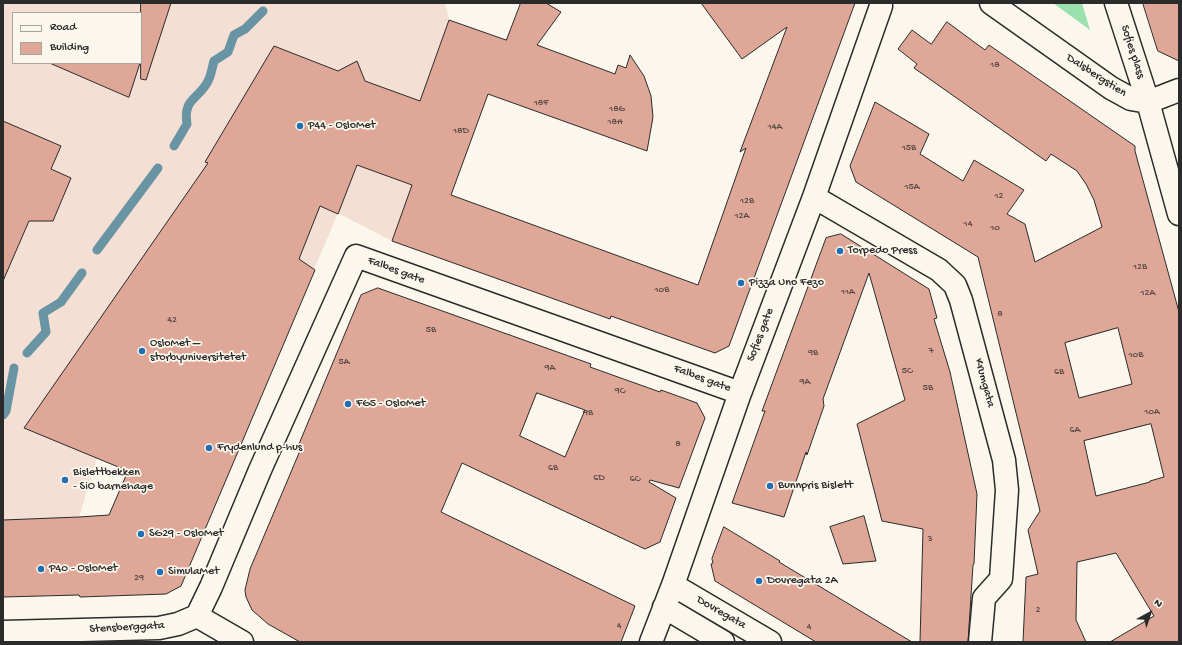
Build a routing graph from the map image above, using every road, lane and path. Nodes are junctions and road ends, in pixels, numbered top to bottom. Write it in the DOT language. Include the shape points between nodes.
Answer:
graph roads {
  1 [pos="991,3"];
  2 [pos="1116,3"];
  3 [pos="881,6"];
  4 [pos="1179,90"];
  5 [pos="1148,102"];
  6 [pos="814,196"];
  7 [pos="1179,214"];
  8 [pos="740,393"];
  9 [pos="673,585"];
  10 [pos="664,607"];
  11 [pos="197,616"];
  12 [pos="3,632"];
  13 [pos="242,642"];
  14 [pos="651,642"];
  15 [pos="723,642"];
  16 [pos="770,642"];
  17 [pos="980,642"];
  1 -- 5 [label="street, Dalsbergstien" via="1111,88 1132,99"];
  2 -- 5 [label="street, Sofies plass"];
  3 -- 6 [label="street, Sofies gate"];
  4 -- 5 [label="street"];
  5 -- 7 [label="street"];
  6 -- 8 [label="street, Sofies gate"];
  6 -- 17 [label="street, Krumgata" via="939,270 955,285 961,300 1004,460 1007,490 1001,579 984,598"];
  8 -- 9 [label="street, Sofies gate"];
  8 -- 11 [label="street, Falbes gate" via="356,256"];
  9 -- 10 [label="street, Sofies gate"];
  9 -- 16 [label="street, Dovregata"];
  10 -- 14 [label="street, Sofies gate"];
  10 -- 15 [label="street, Dovregata"];
  11 -- 12 [label="street, Stensberggata" via="159,628"];
  11 -- 13 [label="street"];
}
